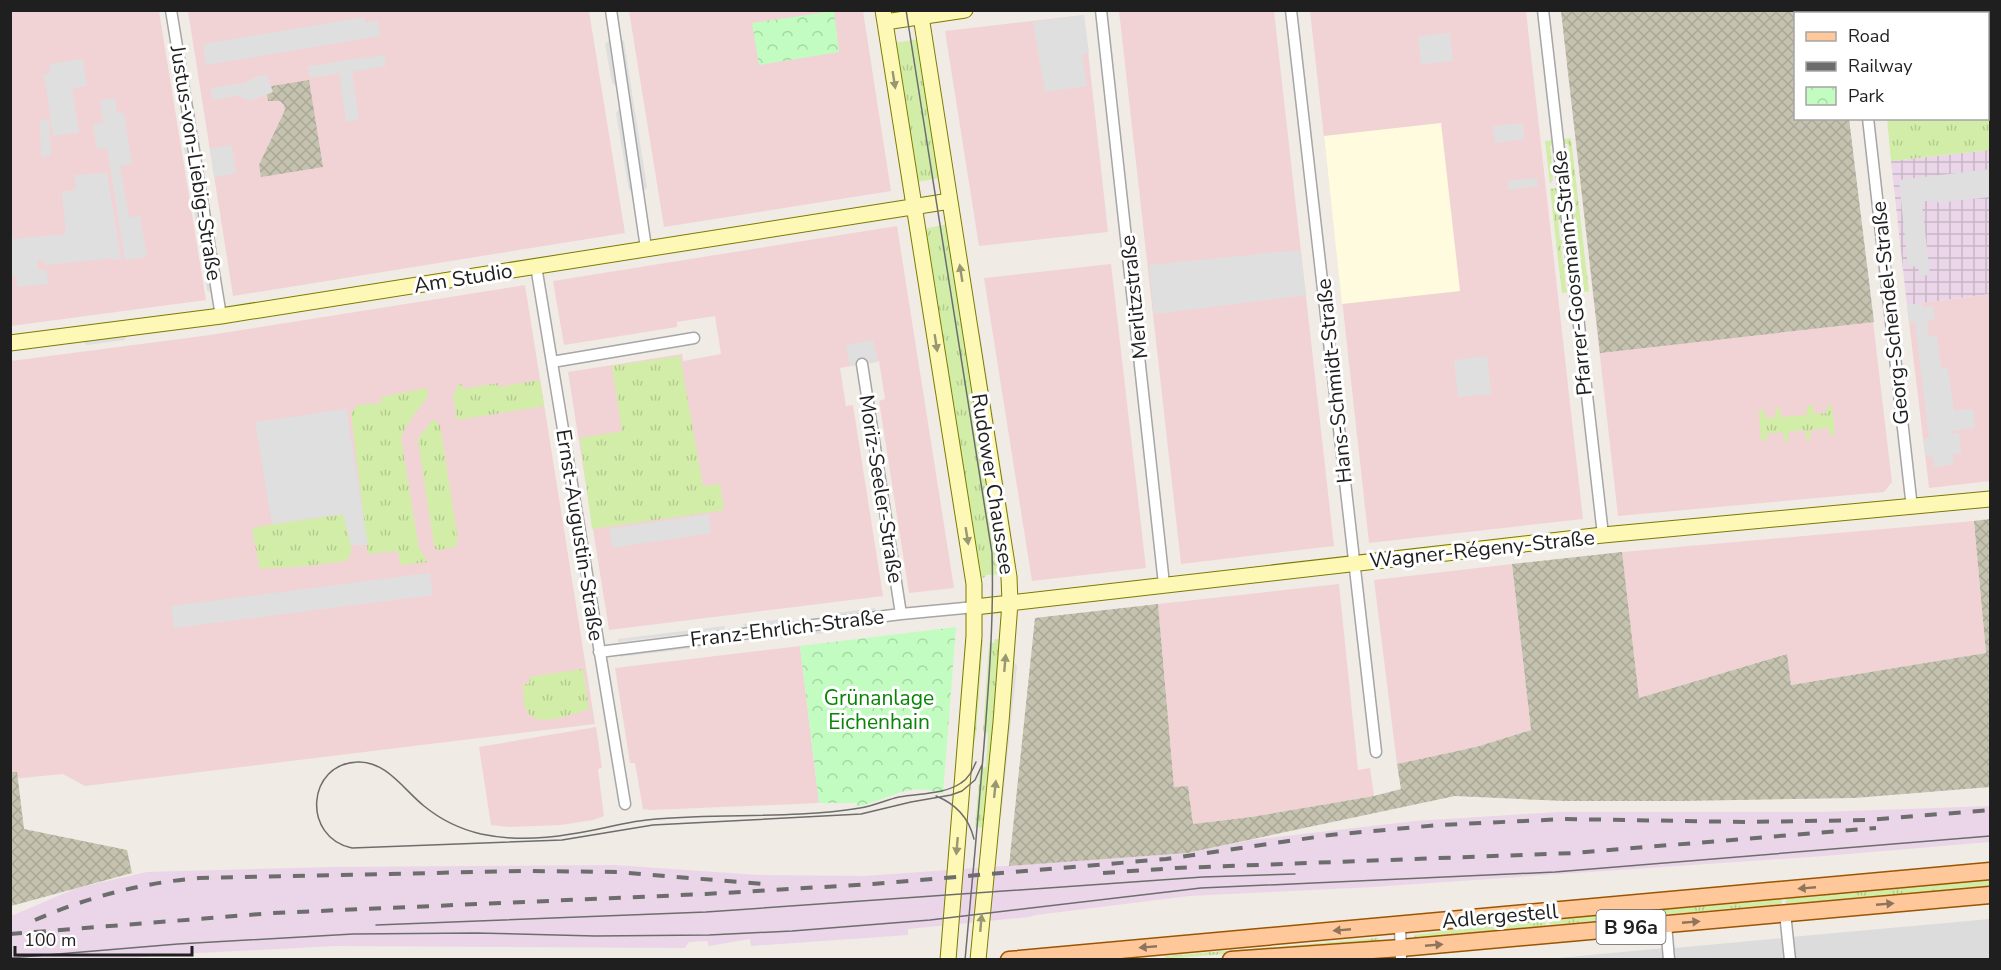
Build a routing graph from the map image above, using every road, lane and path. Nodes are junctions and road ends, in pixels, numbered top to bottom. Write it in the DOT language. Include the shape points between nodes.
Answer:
graph roads {
  1 [pos="171,10"];
  2 [pos="611,10"];
  3 [pos="965,10"];
  4 [pos="1101,10"];
  5 [pos="1291,10"];
  6 [pos="1544,10"];
  7 [pos="920,14"];
  8 [pos="884,16"];
  9 [pos="1868,120"];
  10 [pos="950,201"];
  11 [pos="914,207"];
  12 [pos="646,248"];
  13 [pos="536,266"];
  14 [pos="221,316"];
  15 [pos="694,338"];
  16 [pos="10,343"];
  17 [pos="552,362"];
  18 [pos="862,364"];
  19 [pos="1990,499"];
  20 [pos="1912,508"];
  21 [pos="1603,536"];
  22 [pos="1355,564"];
  23 [pos="1164,584"];
  24 [pos="1010,603"];
  25 [pos="975,607"];
  26 [pos="901,614"];
  27 [pos="599,652"];
  28 [pos="1376,752"];
  29 [pos="625,804"];
  30 [pos="1990,872"];
  31 [pos="1990,895"];
  32 [pos="1785,914"];
  33 [pos="1666,924"];
  34 [pos="1400,925"];
  35 [pos="1401,954"];
  36 [pos="948,960"];
  37 [pos="978,960"];
  38 [pos="1009,960"];
  39 [pos="1231,960"];
  40 [pos="1669,960"];
  41 [pos="1790,960"];
  1 -- 14 [label="street, Justus-von-Liebig-Straße"];
  2 -- 12 [label="street"];
  3 -- 7 [label="street"];
  4 -- 23 [label="street, Merlitzstraße"];
  5 -- 22 [label="street, Hans-Schmidt-Straße"];
  6 -- 21 [label="street, Pfarrer-Goosmann-Straße"];
  7 -- 8 [label="street"];
  7 -- 10 [label="street, Rudower Chaussee"];
  8 -- 11 [label="street, Rudower Chaussee, one-way"];
  9 -- 20 [label="street, Georg-Schendel-Straße"];
  10 -- 11 [label="street, Am Studio"];
  24 -- 10 [label="street, Rudower Chaussee, one-way"];
  11 -- 12 [label="street, Am Studio"];
  11 -- 25 [label="street, Rudower Chaussee, one-way"];
  12 -- 13 [label="street, Am Studio"];
  13 -- 14 [label="street, Am Studio"];
  13 -- 17 [label="street, Ernst-Augustin-Straße"];
  14 -- 16 [label="street, Am Studio"];
  15 -- 17 [label="street"];
  17 -- 27 [label="street, Ernst-Augustin-Straße"];
  18 -- 26 [label="street, Moriz-Seeler-Straße"];
  19 -- 20 [label="street, Wagner-Régeny-Straße"];
  20 -- 21 [label="street, Wagner-Régeny-Straße"];
  21 -- 22 [label="street, Wagner-Régeny-Straße"];
  22 -- 23 [label="street, Wagner-Régeny-Straße"];
  22 -- 28 [label="street, Hans-Schmidt-Straße"];
  23 -- 24 [label="street, Wagner-Régeny-Straße"];
  24 -- 25 [label="street, Wagner-Régeny-Straße"];
  37 -- 24 [label="street, Rudower Chaussee, one-way"];
  25 -- 26 [label="street, Franz-Ehrlich-Straße"];
  25 -- 36 [label="street, Rudower Chaussee, one-way"];
  26 -- 27 [label="street, Franz-Ehrlich-Straße"];
  27 -- 29 [label="street, Ernst-Augustin-Straße"];
  30 -- 34 [label="main road, Adlergestell / B 96a, one-way"];
  32 -- 31 [label="main road, Adlergestell / B 96a, one-way"];
  33 -- 32 [label="main road, Adlergestell / B 96a, one-way"];
  32 -- 41 [label="street"];
  35 -- 33 [label="main road, Adlergestell / B 96a, one-way"];
  33 -- 40 [label="street"];
  34 -- 35 [label="street"];
  34 -- 38 [label="main road, Adlergestell / B 96a, one-way"];
  35 -- 39 [label="main road, Adlergestell / B 96a"];
}
